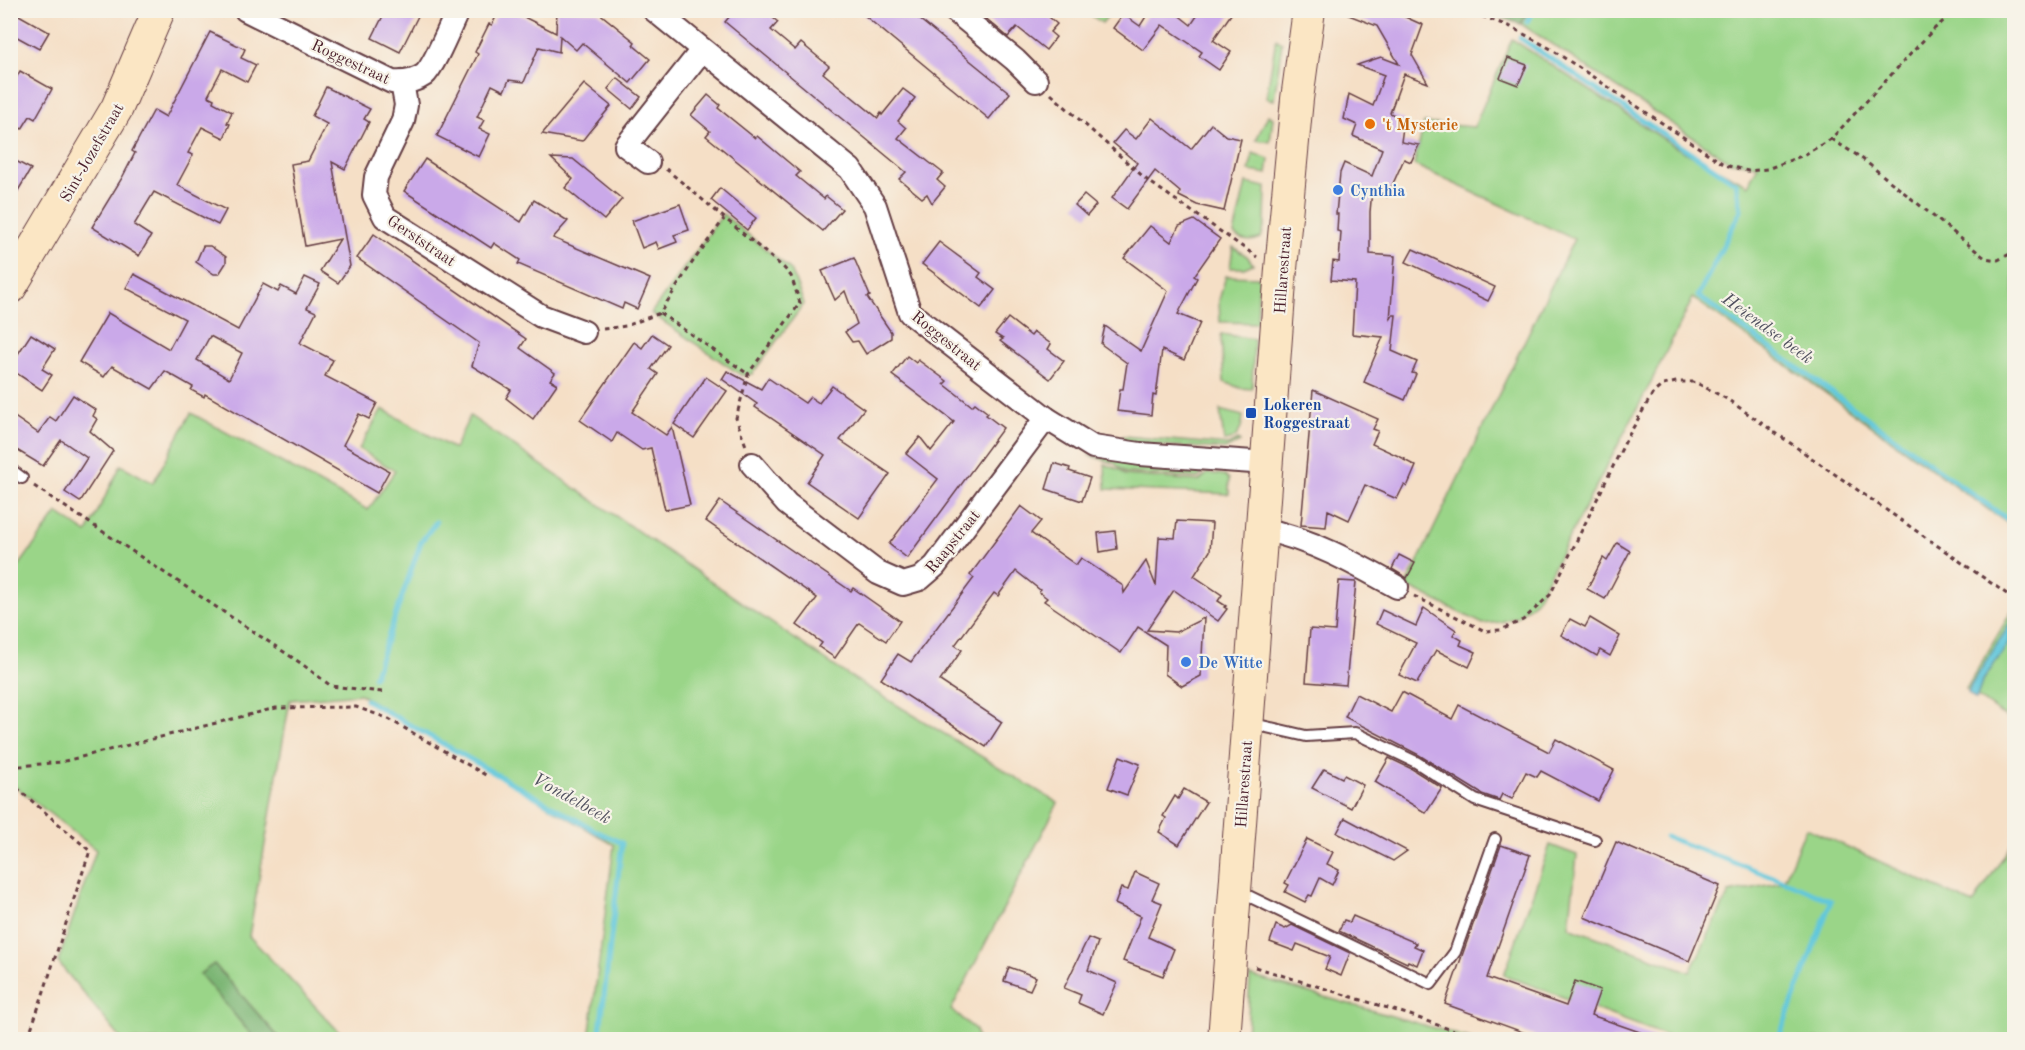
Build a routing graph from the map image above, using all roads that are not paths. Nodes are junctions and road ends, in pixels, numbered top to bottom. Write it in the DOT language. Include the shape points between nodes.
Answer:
graph roads {
  1 [pos="159,10"];
  2 [pos="246,10"];
  3 [pos="458,10"];
  4 [pos="654,10"];
  5 [pos="954,10"];
  6 [pos="1309,10"];
  7 [pos="702,50"];
  8 [pos="1036,81"];
  9 [pos="402,83"];
  10 [pos="648,162"];
  11 [pos="10,288"];
  12 [pos="584,332"];
  13 [pos="1046,418"];
  14 [pos="1267,463"];
  15 [pos="752,464"];
  16 [pos="10,469"];
  17 [pos="22,478"];
  18 [pos="1262,530"];
  19 [pos="1397,587"];
  20 [pos="1248,723"];
  21 [pos="1495,839"];
  22 [pos="1595,840"];
  23 [pos="1235,890"];
  24 [pos="1224,1040"];
  1 -- 11 [label="main road, Sint-Jozefstraat" via="117,108"];
  2 -- 9 [label="street, Roggestraat" via="392,82"];
  3 -- 9 [label="street, Roggestraat" via="427,73"];
  4 -- 7 [label="street, Roggestraat"];
  5 -- 8 [label="street"];
  6 -- 14 [label="main road, Hillarestraat" via="1281,269"];
  7 -- 10 [label="street" via="626,146"];
  7 -- 13 [label="street, Roggestraat" via="850,169 875,206 910,313"];
  9 -- 12 [label="street, Gerststraat" via="406,105 403,121 376,177 374,195 385,217 541,316"];
  13 -- 14 [label="street, Roggestraat" via="1093,447"];
  13 -- 15 [label="street, Raapstraat" via="935,566 920,579 903,584 878,573 786,504"];
  14 -- 18 [label="main road, Hillarestraat"];
  16 -- 17 [label="lane"];
  18 -- 19 [label="street" via="1285,534 1338,556"];
  18 -- 20 [label="main road, Hillarestraat"];
  20 -- 22 [label="lane" via="1306,736 1355,733 1416,762 1475,800"];
  20 -- 23 [label="main road, Hillarestraat"];
  21 -- 23 [label="lane" via="1455,952 1431,984"];
  23 -- 24 [label="main road, Hillarestraat"];
}
